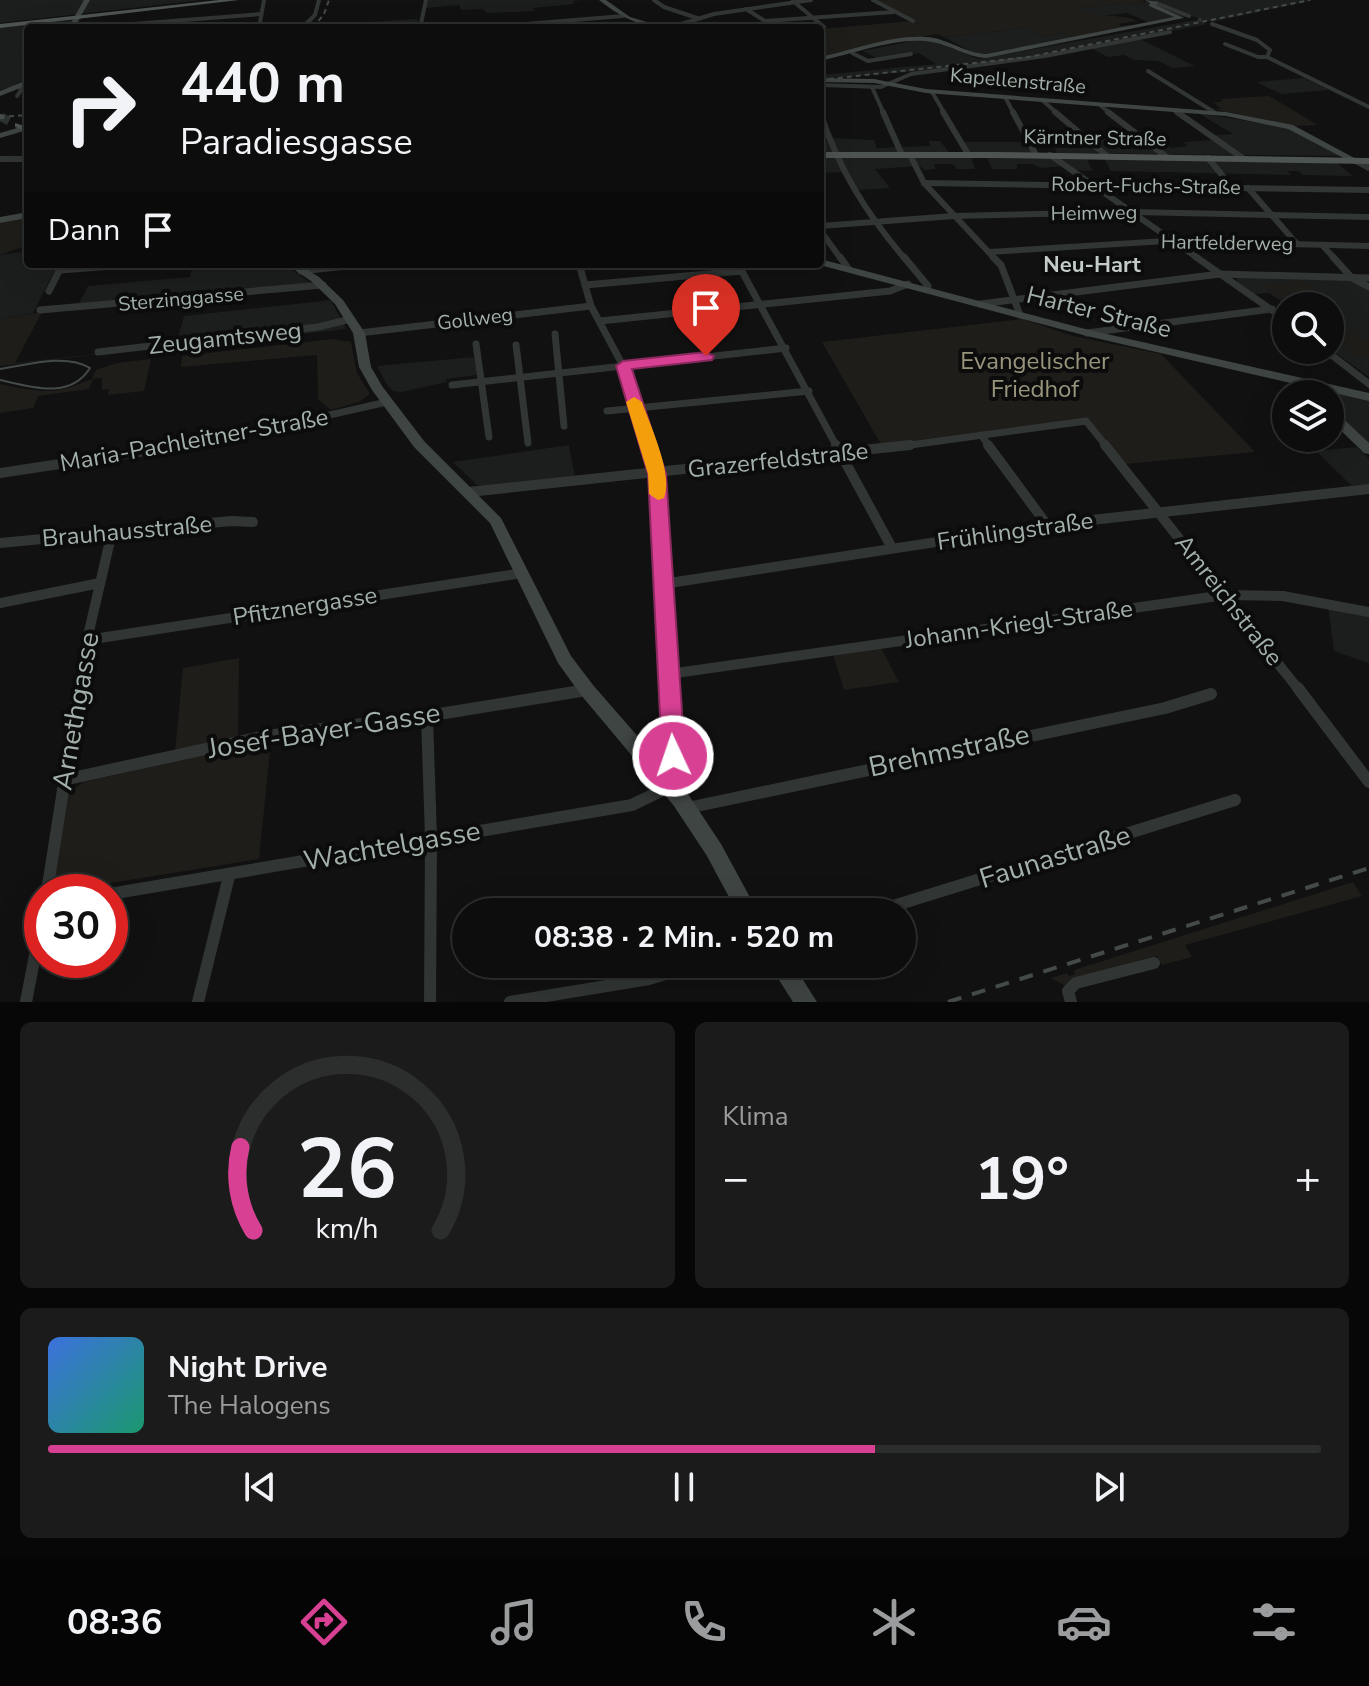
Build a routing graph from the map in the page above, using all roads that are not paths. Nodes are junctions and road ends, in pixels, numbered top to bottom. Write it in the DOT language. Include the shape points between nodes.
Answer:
graph roads {
  1 [pos="87,0"];
  2 [pos="219,0"];
  3 [pos="236,0"];
  4 [pos="264,0"];
  5 [pos="319,0"];
  6 [pos="426,0"];
  7 [pos="604,0"];
  8 [pos="654,0"];
  9 [pos="811,0"];
  10 [pos="873,0"];
  11 [pos="792,1"];
  12 [pos="1152,1"];
  13 [pos="747,7"];
  14 [pos="894,12"];
  15 [pos="80,14"];
  16 [pos="261,14"];
  17 [pos="623,16"];
  18 [pos="697,18"];
  19 [pos="1193,18"];
  20 [pos="814,19"];
  21 [pos="913,21"];
  22 [pos="74,24"];
  23 [pos="133,24"];
  24 [pos="260,24"];
  25 [pos="306,24"];
  26 [pos="421,24"];
  27 [pos="551,24"];
  28 [pos="652,24"];
  29 [pos="678,24"];
  30 [pos="820,24"];
  31 [pos="1209,24"];
  32 [pos="0,25"];
  33 [pos="1170,32"];
  34 [pos="1225,44"];
  35 [pos="852,53"];
  36 [pos="911,54"];
  37 [pos="1267,57"];
  38 [pos="824,58"];
  39 [pos="1148,71"];
  40 [pos="824,82"];
  41 [pos="824,82"];
  42 [pos="888,83"];
  43 [pos="872,87"];
  44 [pos="22,88"];
  45 [pos="932,92"];
  46 [pos="0,93"];
  47 [pos="1005,97"];
  48 [pos="1042,100"];
  49 [pos="1101,106"];
  50 [pos="1369,107"];
  51 [pos="1176,111"];
  52 [pos="1214,112"];
  53 [pos="19,125"];
  54 [pos="824,125"];
  55 [pos="824,131"];
  56 [pos="827,134"];
  57 [pos="0,136"];
  58 [pos="968,154"];
  59 [pos="824,155"];
  60 [pos="834,155"];
  61 [pos="906,155"];
  62 [pos="1036,155"];
  63 [pos="1050,155"];
  64 [pos="1107,156"];
  65 [pos="1168,158"];
  66 [pos="1208,158"];
  67 [pos="0,159"];
  68 [pos="24,159"];
  69 [pos="1244,159"];
  70 [pos="1356,161"];
  71 [pos="1369,161"];
  72 [pos="1369,168"];
  73 [pos="924,183"];
  74 [pos="1090,184"];
  75 [pos="1232,187"];
  76 [pos="1248,188"];
  77 [pos="1369,190"];
  78 [pos="1131,214"];
  79 [pos="1271,215"];
  80 [pos="24,216"];
  81 [pos="954,216"];
  82 [pos="1369,217"];
  83 [pos="0,220"];
  84 [pos="875,223"];
  85 [pos="824,228"];
  86 [pos="824,234"];
  87 [pos="1172,242"];
  88 [pos="1297,244"];
  89 [pos="1322,245"];
  90 [pos="1369,246"];
  91 [pos="989,252"];
  92 [pos="824,263"];
  93 [pos="61,268"];
  94 [pos="297,268"];
  95 [pos="328,268"];
  96 [pos="580,268"];
  97 [pos="740,268"];
  98 [pos="848,268"];
  99 [pos="301,271"];
  100 [pos="1220,274"];
  101 [pos="1352,278"];
  102 [pos="1369,278"];
  103 [pos="908,284"];
  104 [pos="323,285"];
  105 [pos="585,285"];
  106 [pos="1369,287"];
  107 [pos="927,289"];
  108 [pos="49,291"];
  109 [pos="1016,299"];
  110 [pos="760,304"];
  111 [pos="980,304"];
  112 [pos="591,306"];
  113 [pos="1272,309"];
  114 [pos="40,310"];
  115 [pos="1020,315"];
  116 [pos="351,319"];
  117 [pos="600,321"];
  118 [pos="359,333"];
  119 [pos="1087,333"];
  120 [pos="555,334"];
  121 [pos="476,344"];
  122 [pos="516,345"];
  123 [pos="786,348"];
  124 [pos="98,352"];
  125 [pos="1343,364"];
  126 [pos="623,366"];
  127 [pos="559,372"];
  128 [pos="519,376"];
  129 [pos="481,380"];
  130 [pos="1273,380"];
  131 [pos="1369,384"];
  132 [pos="452,385"];
  133 [pos="809,391"];
  134 [pos="1344,394"];
  135 [pos="1369,397"];
  136 [pos="387,402"];
  137 [pos="636,408"];
  138 [pos="607,411"];
  139 [pos="1086,421"];
  140 [pos="564,426"];
  141 [pos="1344,426"];
  142 [pos="981,435"];
  143 [pos="489,437"];
  144 [pos="528,443"];
  145 [pos="1369,450"];
  146 [pos="843,454"];
  147 [pos="0,473"];
  148 [pos="657,474"];
  149 [pos="1369,489"];
  150 [pos="469,492"];
  151 [pos="1160,512"];
  152 [pos="253,522"];
  153 [pos="1047,525"];
  154 [pos="112,532"];
  155 [pos="0,543"];
  156 [pos="892,548"];
  157 [pos="523,573"];
  158 [pos="100,583"];
  159 [pos="663,584"];
  160 [pos="1225,595"];
  161 [pos="0,603"];
  162 [pos="1369,612"];
  163 [pos="87,640"];
  164 [pos="669,674"];
  165 [pos="587,690"];
  166 [pos="1211,694"];
  167 [pos="427,716"];
  168 [pos="63,780"];
  169 [pos="665,780"];
  170 [pos="1369,782"];
  171 [pos="1235,800"];
  172 [pos="687,808"];
  173 [pos="431,838"];
  174 [pos="50,874"];
  175 [pos="229,876"];
  176 [pos="128,891"];
  177 [pos="740,898"];
  178 [pos="916,899"];
  179 [pos="1154,963"];
  180 [pos="31,978"];
  181 [pos="652,978"];
  182 [pos="790,978"];
  183 [pos="26,1002"];
  184 [pos="198,1002"];
  185 [pos="430,1002"];
  186 [pos="510,1002"];
  187 [pos="806,1002"];
  188 [pos="1071,1002"];
  1 -- 15 [label="main road"];
  2 -- 15 [label="main road"];
  3 -- 15 [label="main road"];
  4 -- 16 [label="street"];
  5 -- 25 [label="street"];
  6 -- 26 [label="street"];
  7 -- 17 [label="main road"];
  8 -- 18 [label="street"];
  9 -- 11 [label="street"];
  10 -- 14 [label="street"];
  11 -- 13 [label="street"];
  11 -- 20 [label="street"];
  12 -- 19 [label="street"];
  12 -- 35 [label="main road" via="1181,18 983,56 924,39"];
  13 -- 18 [label="street"];
  13 -- 20 [label="street" via="762,20"];
  14 -- 20 [label="street"];
  14 -- 21 [label="street"];
  15 -- 22 [label="main road"];
  15 -- 32 [label="main road"];
  16 -- 23 [label="street"];
  16 -- 24 [label="street"];
  17 -- 27 [label="street"];
  17 -- 28 [label="main road"];
  18 -- 29 [label="street"];
  20 -- 30 [label="street"];
  31 -- 37 [label="street" via="1259,41 1270,49"];
  33 -- 42 [label="street" via="911,74"];
  34 -- 37 [label="street"];
  35 -- 36 [label="street" via="866,61"];
  35 -- 38 [label="main road"];
  37 -- 50 [label="street"];
  39 -- 52 [label="street, Kapellenstraße"];
  40 -- 42 [label="main road, Kapellenstraße"];
  41 -- 43 [label="street"];
  42 -- 43 [label="street"];
  42 -- 45 [label="main road, Kapellenstraße"];
  43 -- 61 [label="street"];
  44 -- 46 [label="main road"];
  45 -- 47 [label="main road, Kapellenstraße"];
  45 -- 58 [label="street"];
  47 -- 48 [label="main road, Kapellenstraße"];
  47 -- 62 [label="street"];
  48 -- 49 [label="main road, Kapellenstraße"];
  48 -- 64 [label="street"];
  49 -- 51 [label="main road, Kapellenstraße"];
  49 -- 65 [label="street"];
  51 -- 52 [label="main road, Kapellenstraße"];
  51 -- 69 [label="street"];
  52 -- 70 [label="main road, Kapellenstraße" via="1290,127"];
  53 -- 57 [label="main road"];
  54 -- 56 [label="street"];
  55 -- 56 [label="street"];
  56 -- 60 [label="street"];
  58 -- 61 [label="main road, Kärntner Straße"];
  58 -- 62 [label="main road, Kärntner Straße"];
  59 -- 60 [label="main road, Kärntner Straße"];
  60 -- 61 [label="main road, Kärntner Straße"];
  60 -- 84 [label="street"];
  61 -- 73 [label="street"];
  62 -- 63 [label="main road, Kärntner Straße"];
  63 -- 64 [label="main road, Kärntner Straße"];
  63 -- 74 [label="street"];
  64 -- 65 [label="main road, Kärntner Straße"];
  65 -- 66 [label="main road, Kärntner Straße"];
  66 -- 69 [label="main road, Kärntner Straße"];
  66 -- 75 [label="street"];
  67 -- 68 [label="street"];
  69 -- 70 [label="main road, Kärntner Straße"];
  70 -- 71 [label="main road, Kärntner Straße"];
  70 -- 72 [label="street"];
  73 -- 74 [label="street, Robert-Fuchs-Straße"];
  73 -- 81 [label="street"];
  74 -- 75 [label="street, Robert-Fuchs-Straße"];
  74 -- 78 [label="street"];
  75 -- 76 [label="street, Robert-Fuchs-Straße"];
  76 -- 77 [label="street, Robert-Fuchs-Straße"];
  76 -- 79 [label="street"];
  78 -- 79 [label="street, Heimweg"];
  78 -- 81 [label="street, Heimweg"];
  78 -- 87 [label="street"];
  79 -- 82 [label="street, Heimweg"];
  79 -- 88 [label="street"];
  80 -- 83 [label="main road"];
  81 -- 84 [label="street, Heimweg"];
  81 -- 91 [label="street"];
  84 -- 85 [label="street, Heimweg"];
  84 -- 107 [label="street"];
  86 -- 98 [label="street"];
  87 -- 88 [label="street, Hartfelderweg"];
  87 -- 91 [label="street, Hartfelderweg"];
  87 -- 100 [label="street"];
  88 -- 89 [label="street, Hartfelderweg"];
  89 -- 90 [label="street, Hartfelderweg"];
  89 -- 101 [label="street"];
  91 -- 109 [label="street"];
  92 -- 98 [label="main road, Harter Straße"];
  93 -- 108 [label="street"];
  94 -- 99 [label="main road"];
  95 -- 99 [label="street"];
  96 -- 105 [label="street"];
  97 -- 105 [label="street"];
  97 -- 110 [label="street"];
  98 -- 103 [label="main road, Harter Straße"];
  99 -- 104 [label="main road"];
  100 -- 101 [label="street"];
  100 -- 109 [label="street"];
  100 -- 113 [label="street"];
  101 -- 102 [label="street"];
  101 -- 106 [label="street"];
  103 -- 107 [label="main road, Harter Straße"];
  103 -- 110 [label="street" via="890,291"];
  104 -- 114 [label="street, Sterzinggasse"];
  104 -- 116 [label="main road"];
  105 -- 112 [label="street"];
  107 -- 111 [label="main road, Harter Straße"];
  109 -- 111 [label="street"];
  109 -- 115 [label="street"];
  110 -- 117 [label="street"];
  110 -- 123 [label="street"];
  111 -- 115 [label="main road, Harter Straße"];
  112 -- 117 [label="street"];
  112 -- 118 [label="street, Gollweg"];
  113 -- 119 [label="street"];
  115 -- 119 [label="main road, Harter Straße"];
  116 -- 118 [label="main road"];
  116 -- 124 [label="street, Zeugamtsweg"];
  117 -- 126 [label="street"];
  118 -- 136 [label="main road" via="365,367"];
  119 -- 130 [label="main road, Harter Straße"];
  120 -- 127 [label="street"];
  121 -- 129 [label="street"];
  122 -- 128 [label="street"];
  123 -- 126 [label="street"];
  123 -- 133 [label="street"];
  125 -- 131 [label="street"];
  126 -- 127 [label="street"];
  126 -- 137 [label="street"];
  127 -- 128 [label="street"];
  127 -- 140 [label="street"];
  128 -- 129 [label="street"];
  128 -- 144 [label="street"];
  129 -- 132 [label="street"];
  129 -- 143 [label="street"];
  133 -- 137 [label="street"];
  133 -- 146 [label="street"];
  134 -- 135 [label="main road, Harter Straße"];
  136 -- 147 [label="street, Maria-Pachleitner-Straße" via="224,439"];
  136 -- 150 [label="main road" via="419,444"];
  137 -- 138 [label="street"];
  137 -- 148 [label="street"];
  139 -- 142 [label="street, Grazerfeldstraße"];
  139 -- 151 [label="street, Amreichstraße"];
  141 -- 145 [label="main road"];
  142 -- 146 [label="street, Grazerfeldstraße"];
  142 -- 153 [label="street"];
  146 -- 148 [label="street, Grazerfeldstraße"];
  146 -- 156 [label="street"];
  148 -- 150 [label="street, Grazerfeldstraße"];
  148 -- 159 [label="street"];
  149 -- 151 [label="street, Frühlingstraße"];
  150 -- 157 [label="main road" via="504,533"];
  151 -- 153 [label="street, Frühlingstraße"];
  151 -- 160 [label="street, Amreichstraße"];
  152 -- 154 [label="street, Brauhausstraße"];
  153 -- 156 [label="street, Frühlingstraße"];
  154 -- 155 [label="street, Brauhausstraße"];
  154 -- 158 [label="street, Arnethgasse"];
  156 -- 159 [label="street, Frühlingstraße"];
  157 -- 163 [label="street, Pfitznergasse"];
  157 -- 165 [label="main road" via="546,626"];
  158 -- 161 [label="street"];
  158 -- 163 [label="street, Arnethgasse"];
  159 -- 164 [label="street"];
  160 -- 162 [label="street, Johann-Kriegl-Straße" via="1283,596"];
  160 -- 164 [label="street, Johann-Kriegl-Straße"];
  160 -- 170 [label="street, Amreichstraße"];
  163 -- 168 [label="street, Arnethgasse"];
  164 -- 169 [label="street" via="673,756"];
  165 -- 167 [label="street, Josef-Bayer-Gasse"];
  165 -- 169 [label="main road"];
  166 -- 172 [label="street, Brehmstraße"];
  167 -- 168 [label="street, Josef-Bayer-Gasse" via="266,736"];
  167 -- 173 [label="street"];
  168 -- 174 [label="street, Arnethgasse"];
  169 -- 172 [label="main road"];
  169 -- 173 [label="street, Wachtelgasse" via="632,805"];
  171 -- 178 [label="street, Faunastraße"];
  172 -- 177 [label="main road"];
  173 -- 175 [label="street, Wachtelgasse"];
  173 -- 185 [label="street"];
  175 -- 176 [label="street, Wachtelgasse"];
  175 -- 184 [label="street"];
  179 -- 188 [label="street" via="1076,983 1068,991"];
  180 -- 183 [label="street"];
  181 -- 186 [label="street"];
  182 -- 187 [label="main road"];
}
